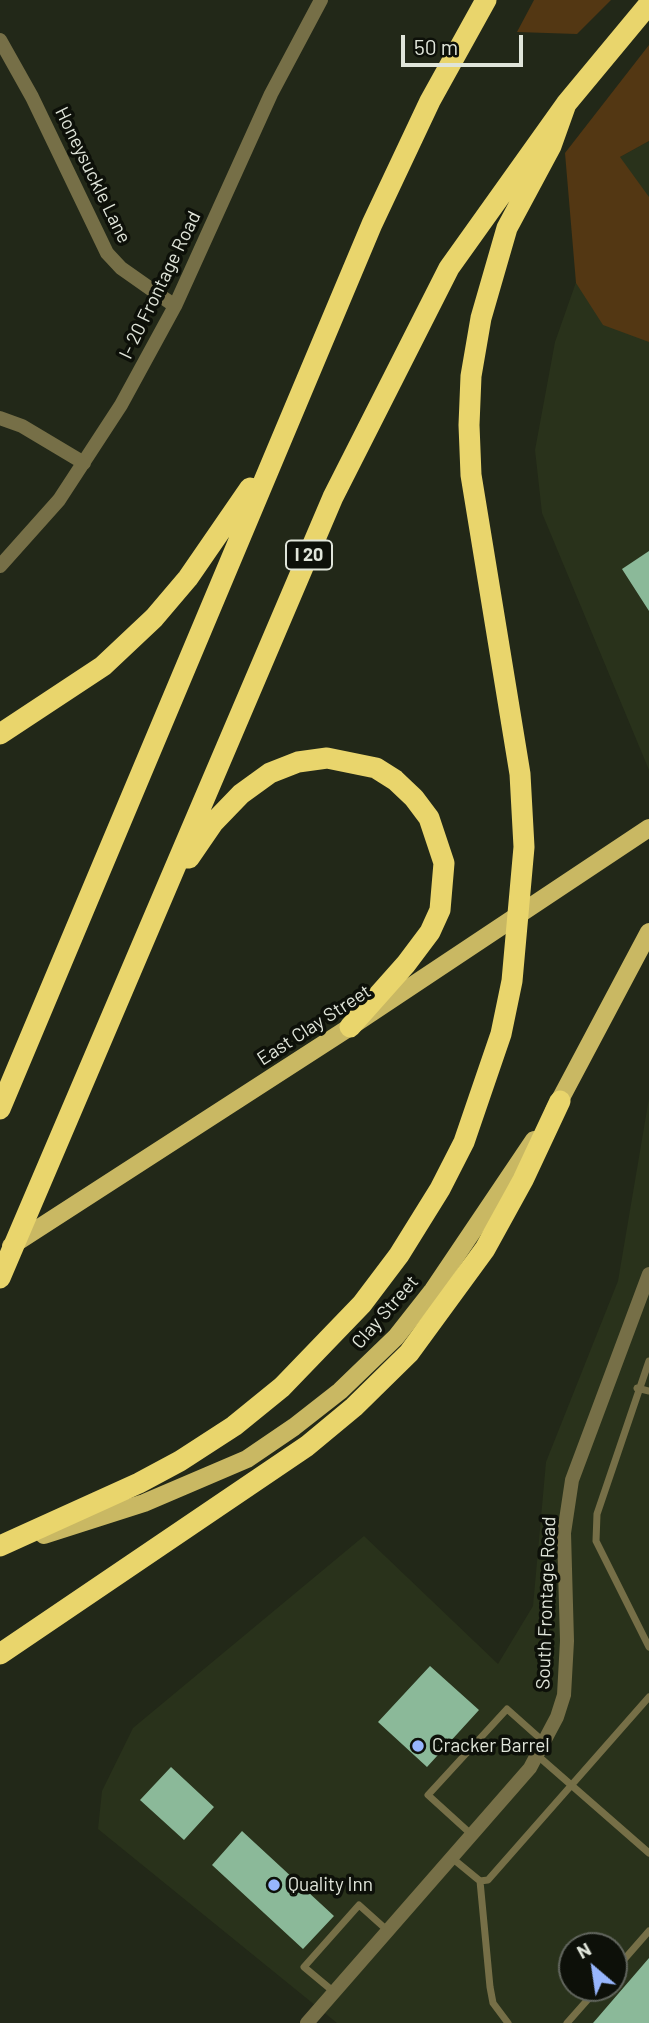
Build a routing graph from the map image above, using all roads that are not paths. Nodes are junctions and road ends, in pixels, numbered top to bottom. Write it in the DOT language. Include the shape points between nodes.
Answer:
graph roads {
  1 [pos="321,0"];
  2 [pos="486,0"];
  3 [pos="649,4"];
  4 [pos="0,40"];
  5 [pos="566,104"];
  6 [pos="175,306"];
  7 [pos="0,418"];
  8 [pos="278,445"];
  9 [pos="84,463"];
  10 [pos="0,566"];
  11 [pos="0,734"];
  12 [pos="649,828"];
  13 [pos="165,891"];
  14 [pos="649,932"];
  15 [pos="350,1027"];
  16 [pos="561,1101"];
  17 [pos="0,1109"];
  18 [pos="0,1253"];
  19 [pos="649,1274"];
  20 [pos="0,1278"];
  21 [pos="649,1362"];
  22 [pos="638,1388"];
  23 [pos="649,1391"];
  24 [pos="0,1548"];
  25 [pos="649,1647"];
  26 [pos="0,1654"];
  27 [pos="649,1697"];
  28 [pos="542,1750"];
  29 [pos="573,1786"];
  30 [pos="472,1835"];
  31 [pos="649,1853"];
  32 [pos="452,1858"];
  33 [pos="480,1881"];
  34 [pos="388,1931"];
  35 [pos="649,1931"];
  36 [pos="628,1954"];
  37 [pos="334,1992"];
  38 [pos="586,2002"];
  39 [pos="307,2023"];
  40 [pos="508,2023"];
  41 [pos="567,2023"];
  1 -- 6 [label="street, I- 20 Frontage Road" via="271,94"];
  2 -- 8 [label="highway" via="430,101 372,224"];
  3 -- 5 [label="highway, I 20"];
  4 -- 6 [label="street, Honeysuckle Lane" via="107,253"];
  5 -- 13 [label="highway, I 20" via="449,268 333,498"];
  5 -- 24 [label="highway" via="551,146 508,228 481,318 470,400 471,475 520,774 524,846 512,981 501,1034 464,1142 399,1255 362,1304 282,1387 223,1433 139,1483"];
  6 -- 9 [label="street, I- 20 Frontage Road"];
  7 -- 9 [label="street"];
  8 -- 11 [label="highway" via="188,578 154,618 103,666"];
  8 -- 17 [label="highway"];
  9 -- 10 [label="street, I- 20 Frontage Road" via="59,500"];
  12 -- 15 [label="main road, East Clay Street"];
  13 -- 15 [label="highway" via="213,823 270,773 298,762 327,758 376,768 395,780 414,798 434,830 444,863 444,893 430,932"];
  13 -- 20 [label="highway, I 20"];
  14 -- 16 [label="main road, Clay Street"];
  15 -- 18 [label="main road, East Clay Street"];
  16 -- 24 [label="main road, Clay Street" via="433,1290 396,1337 340,1391 247,1459 193,1484"];
  16 -- 26 [label="highway" via="485,1249 409,1353 307,1446"];
  19 -- 28 [label="street, South Frontage Road" via="572,1480 564,1533 568,1615 564,1695"];
  21 -- 22 [label="lane"];
  22 -- 23 [label="lane"];
  22 -- 25 [label="lane" via="597,1514 596,1541"];
  27 -- 29 [label="lane"];
  28 -- 29 [label="lane"];
  28 -- 30 [label="street, South Frontage Road"];
  28 -- 30 [label="lane" via="507,1709 428,1795"];
  29 -- 31 [label="lane"];
  29 -- 33 [label="lane" via="488,1880"];
  30 -- 32 [label="street, South Frontage Road"];
  32 -- 33 [label="lane"];
  32 -- 34 [label="street, South Frontage Road"];
  33 -- 40 [label="lane" via="490,1987 494,2003"];
  34 -- 37 [label="street, South Frontage Road"];
  34 -- 37 [label="lane" via="359,1905 304,1966"];
  35 -- 36 [label="lane"];
  37 -- 39 [label="street, South Frontage Road"];
  38 -- 41 [label="lane"];
}
